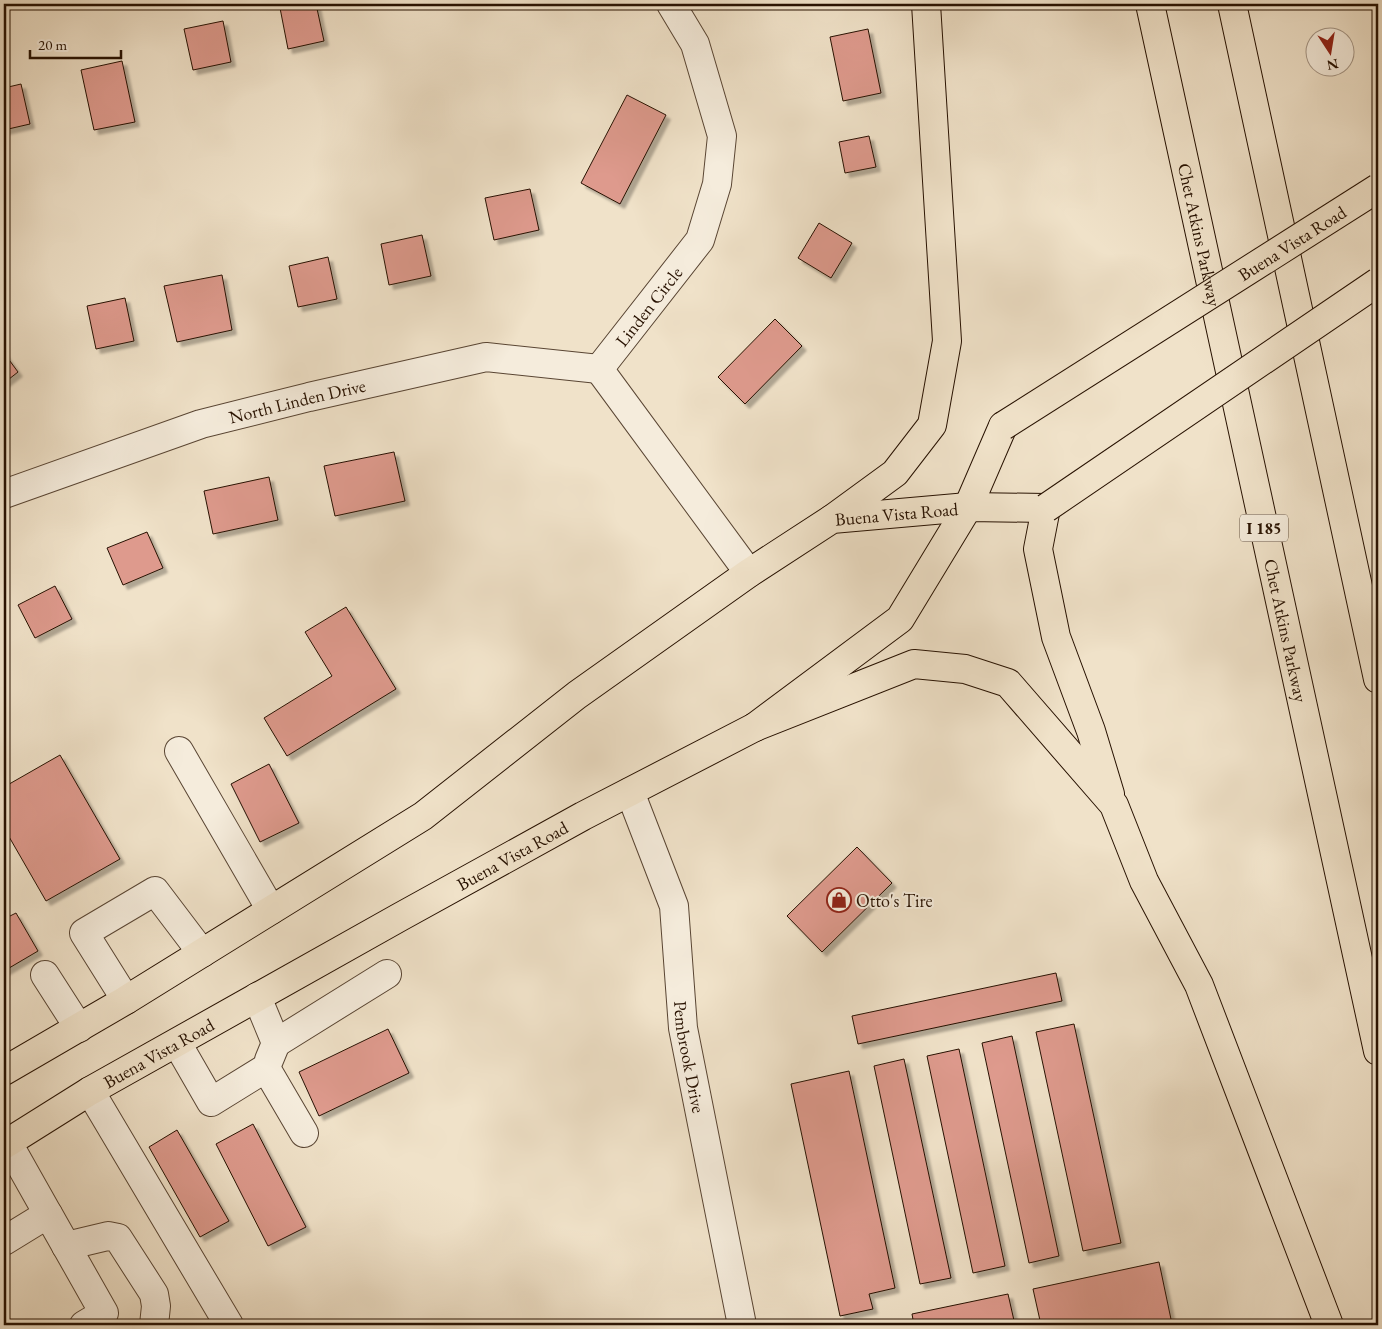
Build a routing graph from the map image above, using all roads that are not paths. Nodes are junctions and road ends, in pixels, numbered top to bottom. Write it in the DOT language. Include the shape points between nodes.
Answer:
graph roads {
  1 [pos="671,4"];
  2 [pos="926,4"];
  3 [pos="1150,4"];
  4 [pos="1232,4"];
  5 [pos="1378,188"];
  6 [pos="1378,282"];
  7 [pos="599,369"];
  8 [pos="4,494"];
  9 [pos="968,507"];
  10 [pos="1046,508"];
  11 [pos="832,519"];
  12 [pos="749,573"];
  13 [pos="1378,679"];
  14 [pos="755,727"];
  15 [pos="179,751"];
  16 [pos="630,792"];
  17 [pos="1114,805"];
  18 [pos="271,910"];
  19 [pos="202,953"];
  20 [pos="387,974"];
  21 [pos="45,975"];
  22 [pos="257,997"];
  23 [pos="126,1000"];
  24 [pos="79,1028"];
  25 [pos="276,1042"];
  26 [pos="176,1043"];
  27 [pos="1378,1051"];
  28 [pos="266,1068"];
  29 [pos="4,1071"];
  30 [pos="90,1091"];
  31 [pos="304,1133"];
  32 [pos="6,1144"];
  33 [pos="48,1214"];
  34 [pos="4,1241"];
  35 [pos="66,1246"];
  36 [pos="100,1321"];
  37 [pos="154,1325"];
  38 [pos="229,1325"];
  39 [pos="742,1325"];
  40 [pos="1329,1325"];
  1 -- 7 [label="street, Linden Circle" via="695,44 722,136 717,184 700,240"];
  2 -- 11 [label="main road" via="947,341 944,360 932,425 895,473"];
  3 -- 27 [label="main road, Chet Atkins Parkway / I 185"];
  4 -- 13 [label="main road"];
  5 -- 9 [label="main road, Buena Vista Road, bridge" via="1003,426"];
  6 -- 10 [label="main road, bridge"];
  7 -- 8 [label="street, North Linden Drive" via="486,357 202,424"];
  7 -- 12 [label="street"];
  9 -- 10 [label="main road, Buena Vista Road"];
  9 -- 11 [label="main road, Buena Vista Road"];
  9 -- 14 [label="main road, Buena Vista Road" via="900,619"];
  10 -- 17 [label="main road" via="1038,549 1056,637"];
  11 -- 12 [label="main road, Buena Vista Road"];
  12 -- 18 [label="main road, Buena Vista Road" via="577,694 423,816"];
  14 -- 16 [label="main road, Buena Vista Road"];
  14 -- 17 [label="main road" via="914,664 965,669 1008,683"];
  15 -- 18 [label="street"];
  16 -- 22 [label="main road, Buena Vista Road"];
  16 -- 39 [label="street, Pembrook Drive" via="674,906 683,1028"];
  17 -- 40 [label="main road" via="1144,881 1199,985"];
  18 -- 19 [label="main road, Buena Vista Road"];
  19 -- 23 [label="main road, Buena Vista Road"];
  19 -- 23 [label="street" via="155,891 84,933"];
  20 -- 25 [label="street"];
  21 -- 24 [label="street"];
  22 -- 25 [label="street"];
  22 -- 26 [label="main road, Buena Vista Road"];
  23 -- 24 [label="main road, Buena Vista Road"];
  24 -- 29 [label="main road, Buena Vista Road"];
  25 -- 28 [label="street"];
  26 -- 28 [label="street" via="210,1102"];
  26 -- 30 [label="main road, Buena Vista Road"];
  28 -- 31 [label="street"];
  30 -- 32 [label="main road, Buena Vista Road"];
  30 -- 38 [label="street"];
  32 -- 33 [label="street"];
  33 -- 34 [label="street"];
  33 -- 35 [label="street"];
  35 -- 36 [label="street"];
  35 -- 37 [label="street" via="108,1236 118,1238 154,1294"];
}
